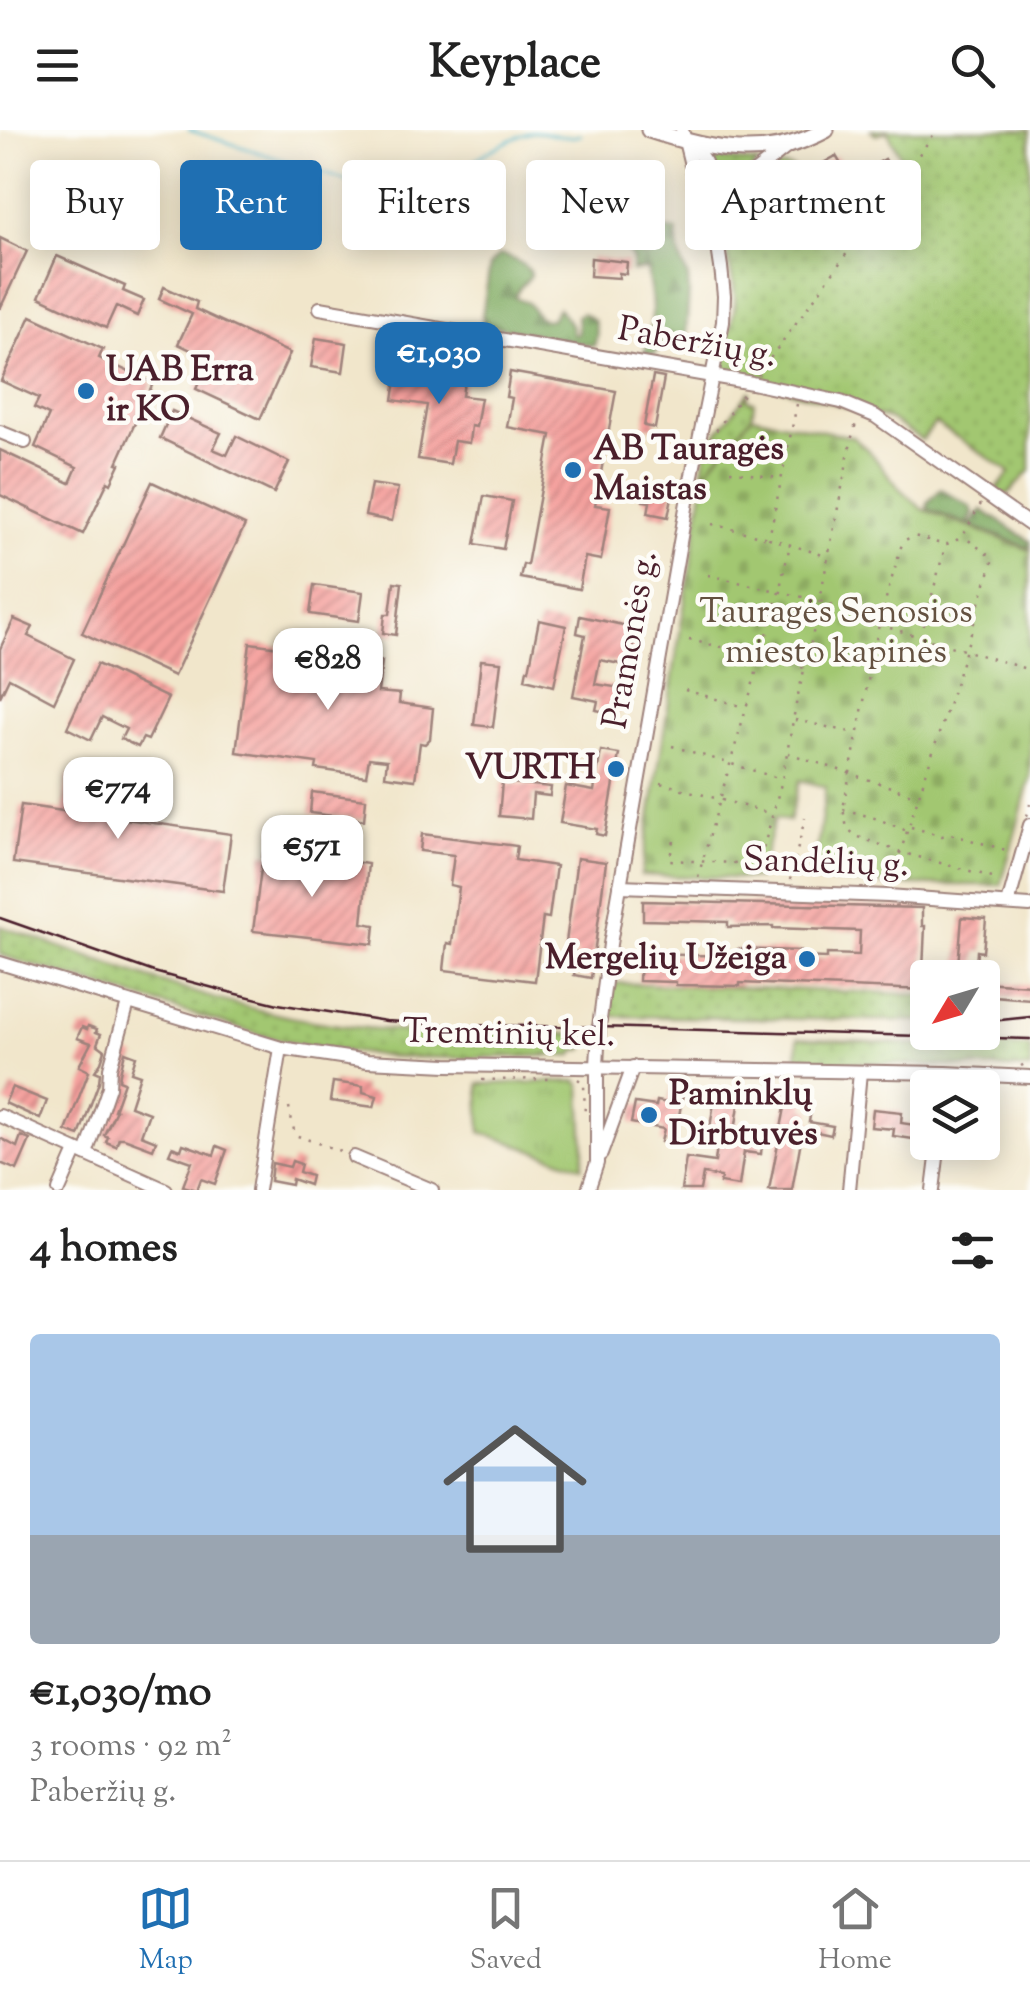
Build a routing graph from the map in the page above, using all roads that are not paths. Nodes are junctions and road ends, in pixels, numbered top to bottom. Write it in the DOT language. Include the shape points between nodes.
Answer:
graph roads {
  1 [pos="650,130"];
  2 [pos="826,130"];
  3 [pos="684,136"];
  4 [pos="786,147"];
  5 [pos="704,160"];
  6 [pos="770,160"];
  7 [pos="717,250"];
  8 [pos="320,308"];
  9 [pos="712,378"];
  10 [pos="0,432"];
  11 [pos="25,442"];
  12 [pos="1030,525"];
  13 [pos="1030,826"];
  14 [pos="620,886"];
  15 [pos="1008,904"];
  16 [pos="1030,906"];
  17 [pos="0,963"];
  18 [pos="128,1003"];
  19 [pos="281,1048"];
  20 [pos="597,1066"];
  21 [pos="633,1067"];
  22 [pos="860,1072"];
  23 [pos="910,1077"];
  24 [pos="1030,1077"];
  25 [pos="1000,1078"];
  26 [pos="596,1105"];
  27 [pos="618,1110"];
  28 [pos="0,1116"];
  29 [pos="81,1153"];
  30 [pos="354,1157"];
  31 [pos="937,1160"];
  32 [pos="597,1163"];
  33 [pos="59,1190"];
  34 [pos="166,1190"];
  35 [pos="258,1190"];
  36 [pos="432,1190"];
  37 [pos="588,1190"];
  38 [pos="849,1190"];
  39 [pos="933,1190"];
  1 -- 3 [label="main road"];
  2 -- 4 [label="main road"];
  3 -- 4 [label="main road" via="748,151"];
  3 -- 5 [label="street, Pramonės g."];
  4 -- 6 [label="street"];
  7 -- 9 [label="street, Pramonės g." via="723,322"];
  8 -- 9 [label="street, Paberžių g."];
  9 -- 12 [label="street, Paberžių g." via="861,409"];
  9 -- 14 [label="street, Pramonės g."];
  10 -- 11 [label="street"];
  13 -- 15 [label="street"];
  14 -- 15 [label="street, Sandėlių g."];
  14 -- 20 [label="street, Pramonės g."];
  15 -- 16 [label="street, Sandėlių g."];
  17 -- 18 [label="street, Tremtinių kel."];
  18 -- 19 [label="street, Tremtinių kel."];
  18 -- 29 [label="street" via="109,1087"];
  19 -- 20 [label="street, Tremtinių kel." via="386,1062"];
  19 -- 35 [label="street"];
  20 -- 21 [label="street, Tremtinių kel."];
  20 -- 26 [label="street, Pramonės g."];
  21 -- 22 [label="street, Tremtinių kel."];
  21 -- 27 [label="street"];
  22 -- 23 [label="street, Tremtinių kel."];
  22 -- 38 [label="street"];
  24 -- 25 [label="street, Tremtinių kel."];
  26 -- 27 [label="street"];
  26 -- 32 [label="street, Pramonės g."];
  27 -- 32 [label="street"];
  28 -- 29 [label="street"];
  29 -- 33 [label="street"];
  29 -- 34 [label="street"];
  30 -- 36 [label="street"];
  31 -- 39 [label="street"];
  32 -- 37 [label="street"];
}
